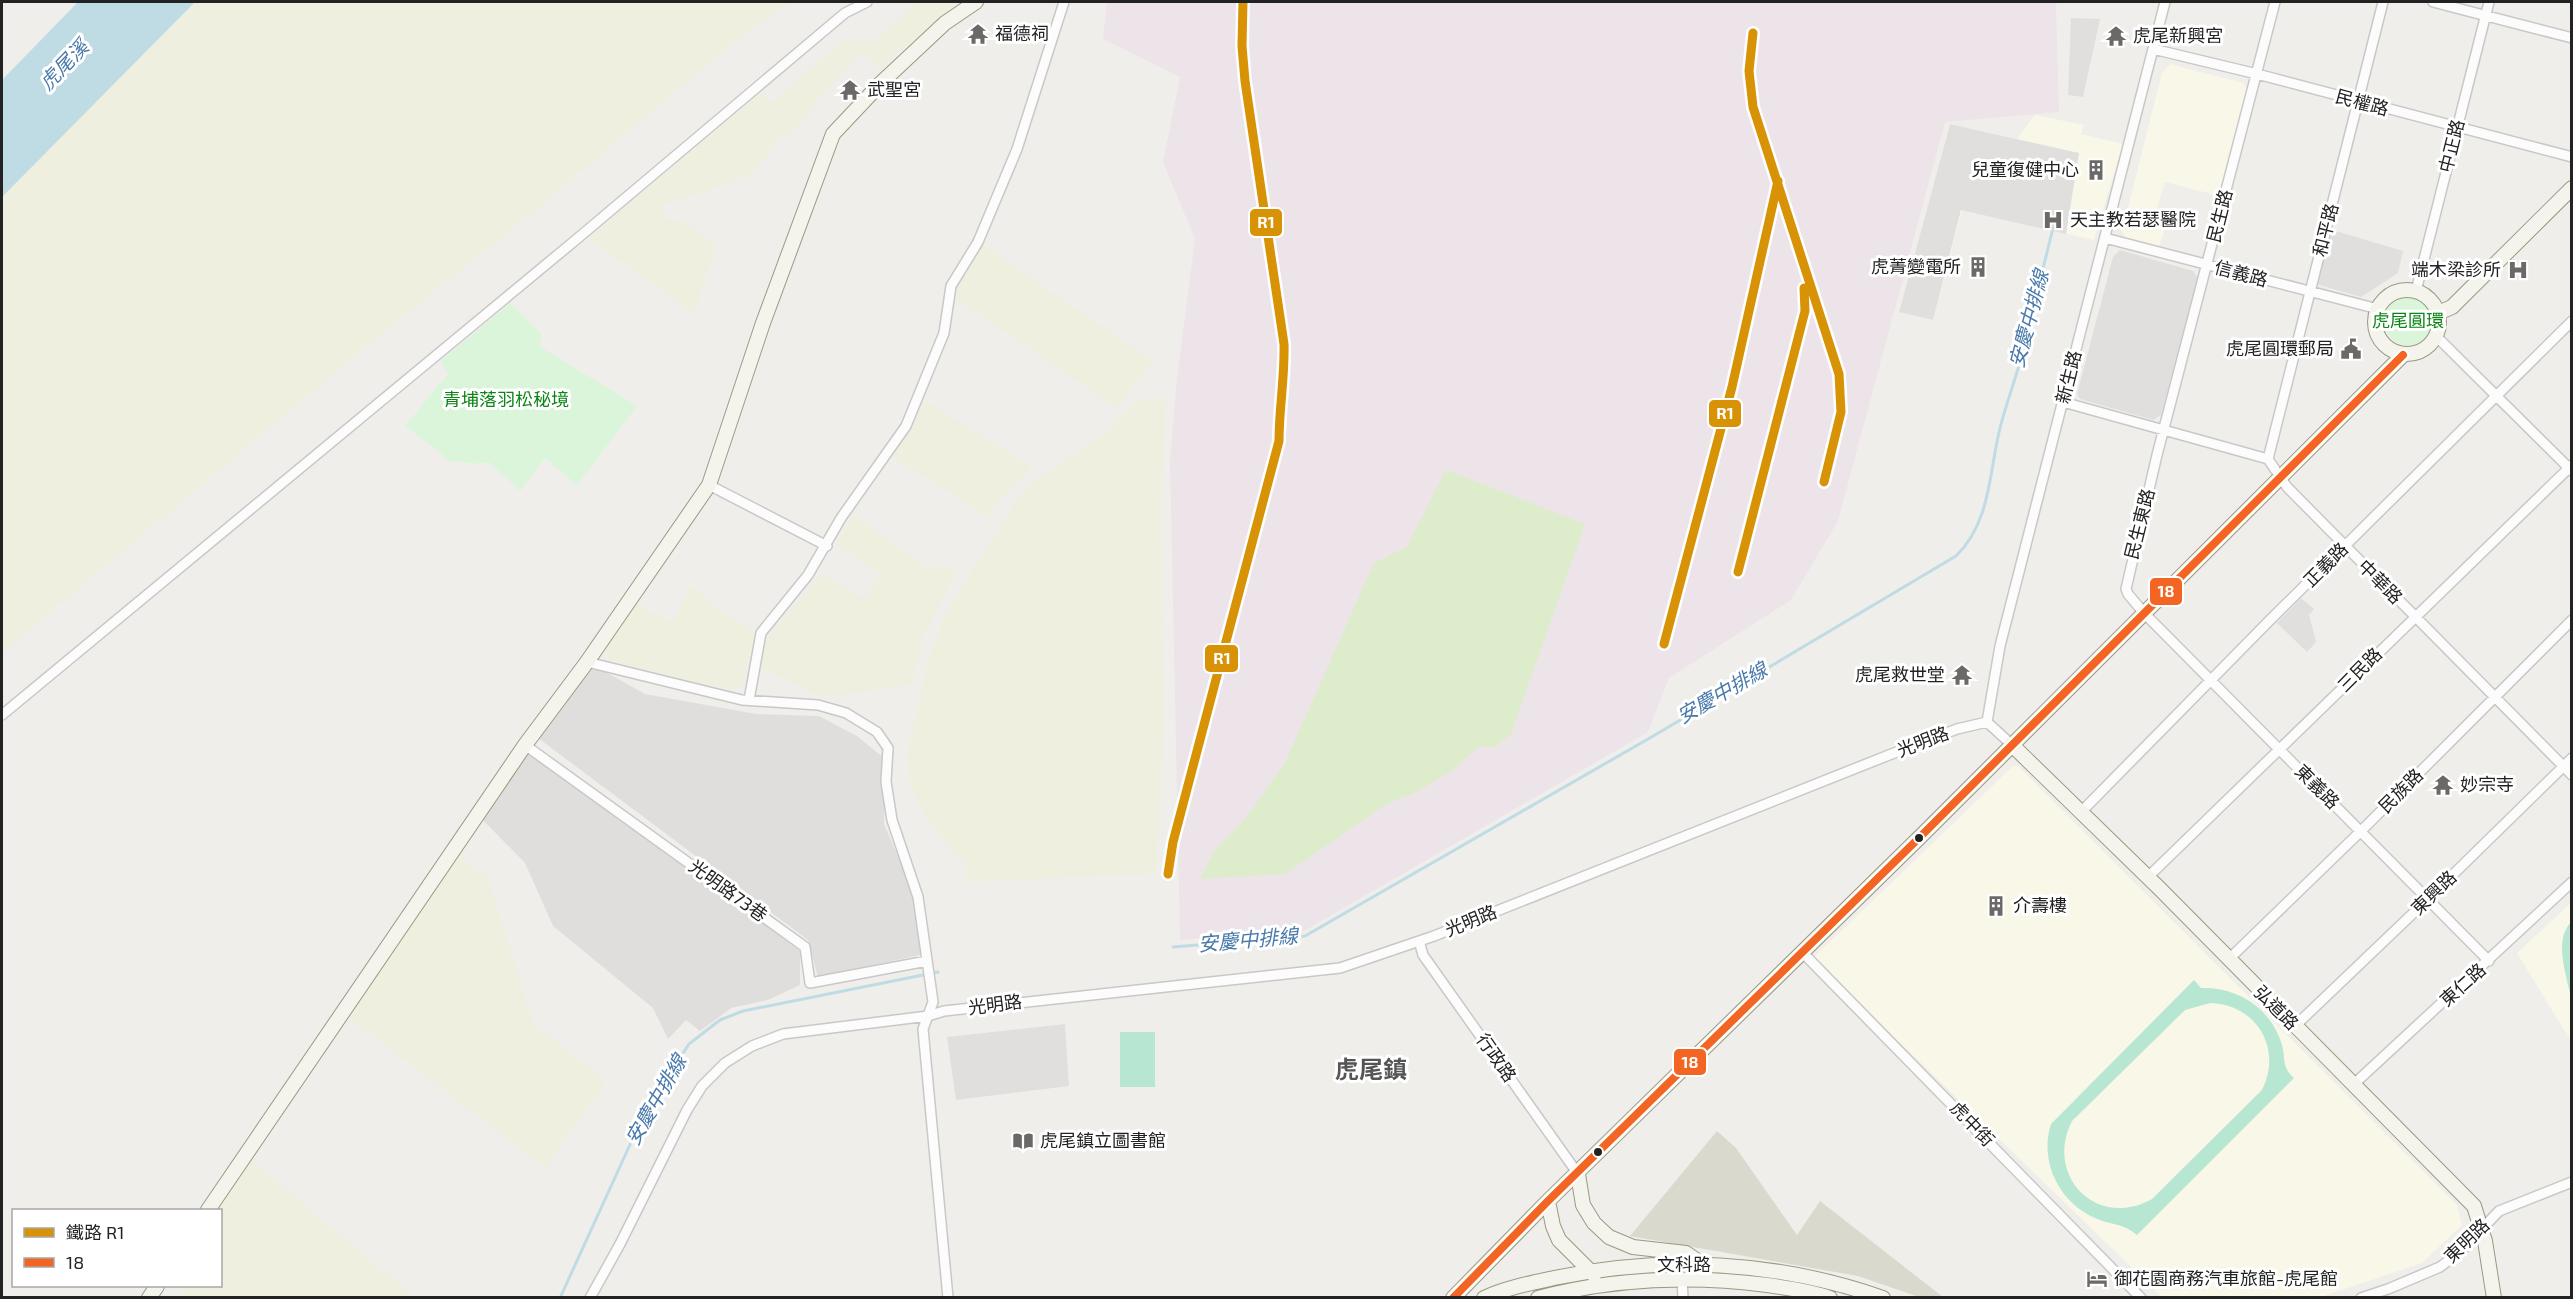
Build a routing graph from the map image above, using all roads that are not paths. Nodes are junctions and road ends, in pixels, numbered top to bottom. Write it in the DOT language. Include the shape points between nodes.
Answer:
graph roads {
  1 [pos="867,2"];
  2 [pos="976,2"];
  3 [pos="1064,2"];
  4 [pos="2165,2"];
  5 [pos="2275,2"];
  6 [pos="2383,2"];
  7 [pos="2433,2"];
  8 [pos="2489,2"];
  9 [pos="2486,16"];
  10 [pos="2571,38"];
  11 [pos="2153,49"];
  12 [pos="2257,74"];
  13 [pos="2358,102"];
  14 [pos="2457,128"];
  15 [pos="2571,157"];
  16 [pos="2571,188"];
  17 [pos="2105,238"];
  18 [pos="2208,266"];
  19 [pos="2416,291"];
  20 [pos="2310,292"];
  21 [pos="2378,309"];
  22 [pos="2438,313"];
  23 [pos="2571,321"];
  24 [pos="2436,336"];
  25 [pos="2403,355"];
  26 [pos="2496,396"];
  27 [pos="2063,402"];
  28 [pos="2164,430"];
  29 [pos="2268,459"];
  30 [pos="2570,468"];
  31 [pos="2280,477"];
  32 [pos="709,485"];
  33 [pos="827,546"];
  34 [pos="2345,546"];
  35 [pos="2144,613"];
  36 [pos="2414,616"];
  37 [pos="2571,621"];
  38 [pos="587,662"];
  39 [pos="2211,679"];
  40 [pos="2495,698"];
  41 [pos="749,700"];
  42 [pos="2,715"];
  43 [pos="1987,722"];
  44 [pos="2011,744"];
  45 [pos="525,745"];
  46 [pos="2280,750"];
  47 [pos="2571,758"];
  48 [pos="2563,766"];
  49 [pos="2571,775"];
  50 [pos="2082,811"];
  51 [pos="2361,831"];
  52 [pos="2148,877"];
  53 [pos="2571,882"];
  54 [pos="2428,899"];
  55 [pos="1419,941"];
  56 [pos="1802,952"];
  57 [pos="2228,960"];
  58 [pos="927,961"];
  59 [pos="2489,961"];
  60 [pos="928,1016"];
  61 [pos="2295,1026"];
  62 [pos="2353,1085"];
  63 [pos="1578,1174"];
  64 [pos="2571,1182"];
  65 [pos="1548,1201"];
  66 [pos="209,1209"];
  67 [pos="2482,1228"];
  68 [pos="1702,1264"];
  69 [pos="1590,1271"];
  70 [pos="1682,1278"];
  71 [pos="1602,1285"];
  72 [pos="1460,1295"];
  73 [pos="590,1298"];
  74 [pos="948,1298"];
  75 [pos="1484,1298"];
  76 [pos="1538,1298"];
  77 [pos="1683,1298"];
  78 [pos="1830,1298"];
  79 [pos="1883,1298"];
  80 [pos="2141,1298"];
  81 [pos="2361,1298"];
  82 [pos="2494,1298"];
  1 -- 42 [label="street" via="845,13"];
  2 -- 32 [label="street" via="945,23 833,134 763,323"];
  3 -- 33 [label="street" via="1017,149 978,242 951,286 944,333 906,426 841,518"];
  4 -- 11 [label="street, 新生路"];
  5 -- 12 [label="street, 民生路"];
  6 -- 13 [label="street, 和平路"];
  7 -- 9 [label="street"];
  8 -- 9 [label="street, 中正路"];
  9 -- 10 [label="street"];
  9 -- 14 [label="street, 中正路"];
  11 -- 12 [label="street, 民權路"];
  11 -- 17 [label="street, 新生路"];
  12 -- 13 [label="street, 民權路"];
  12 -- 18 [label="street, 民生路"];
  13 -- 14 [label="street, 民權路"];
  13 -- 20 [label="street, 和平路"];
  14 -- 15 [label="street, 民權路"];
  14 -- 19 [label="street, 中正路"];
  16 -- 22 [label="street" via="2452,307"];
  17 -- 18 [label="street, 信義路"];
  17 -- 27 [label="street, 新生路"];
  18 -- 20 [label="street, 信義路"];
  18 -- 28 [label="street, 民生路"];
  19 -- 21 [label="street" via="2390,295"];
  19 -- 22 [label="street" via="2428,297"];
  20 -- 21 [label="street, 信義路"];
  20 -- 29 [label="street, 和平路"];
  21 -- 25 [label="street" via="2375,322 2382,342"];
  22 -- 24 [label="street"];
  23 -- 26 [label="street, 正義路"];
  24 -- 25 [label="street" via="2426,348"];
  24 -- 26 [label="street"];
  25 -- 31 [label="street"];
  26 -- 30 [label="street"];
  26 -- 34 [label="street, 正義路"];
  27 -- 28 [label="street"];
  27 -- 43 [label="street, 新生路" via="2000,646"];
  28 -- 29 [label="street"];
  28 -- 35 [label="street, 民生東路" via="2126,581 2128,594"];
  29 -- 31 [label="street, 中華路"];
  30 -- 36 [label="street, 三民路"];
  31 -- 34 [label="street, 中華路"];
  31 -- 35 [label="street"];
  32 -- 33 [label="street"];
  32 -- 38 [label="street"];
  33 -- 41 [label="street" via="761,633"];
  34 -- 36 [label="street, 中華路"];
  34 -- 39 [label="street, 正義路"];
  35 -- 39 [label="street, 東義路"];
  35 -- 44 [label="street"];
  36 -- 40 [label="street, 中華路"];
  36 -- 46 [label="street, 三民路"];
  37 -- 40 [label="street, 民族路"];
  38 -- 41 [label="street"];
  38 -- 45 [label="street"];
  39 -- 46 [label="street, 東義路"];
  39 -- 50 [label="street, 正義路"];
  40 -- 48 [label="street, 中華路"];
  40 -- 51 [label="street, 民族路"];
  41 -- 58 [label="street" via="818,705 846,713 877,732 888,748 886,782 892,820 918,897"];
  43 -- 44 [label="street"];
  43 -- 55 [label="street, 光明路" via="1889,755"];
  44 -- 50 [label="street, 弘道路"];
  44 -- 56 [label="street"];
  45 -- 58 [label="street, 光明路73巷" via="805,947 810,983"];
  45 -- 66 [label="street"];
  46 -- 51 [label="street, 東義路"];
  46 -- 52 [label="street, 三民路"];
  47 -- 48 [label="street, 東興路"];
  48 -- 49 [label="street, 中華路"];
  48 -- 54 [label="street, 東興路"];
  50 -- 52 [label="street, 弘道路"];
  51 -- 54 [label="street, 東義路"];
  51 -- 57 [label="street, 民族路"];
  52 -- 57 [label="street, 弘道路"];
  53 -- 59 [label="street, 東仁路"];
  54 -- 59 [label="street, 東義路"];
  54 -- 61 [label="street, 東興路"];
  55 -- 60 [label="street, 光明路" via="1340,968 944,1011"];
  55 -- 63 [label="street, 行政路" via="1423,955"];
  56 -- 63 [label="street"];
  56 -- 80 [label="street, 虎中街"];
  57 -- 61 [label="street, 弘道路"];
  58 -- 60 [label="street" via="933,1002"];
  59 -- 62 [label="street, 東仁路"];
  60 -- 73 [label="street, 光明路" via="783,1034 752,1046 725,1063 702,1086 687,1110"];
  60 -- 74 [label="street" via="923,1029"];
  61 -- 62 [label="street, 弘道路"];
  62 -- 67 [label="street, 弘道路" via="2474,1206"];
  63 -- 65 [label="street"];
  63 -- 68 [label="street" via="1583,1205 1609,1237 1633,1246 1686,1253"];
  64 -- 67 [label="street, 東明路" via="2499,1211"];
  65 -- 69 [label="street" via="1559,1240"];
  65 -- 72 [label="street"];
  67 -- 81 [label="street, 東明路" via="2440,1267"];
  67 -- 82 [label="street, 弘道路"];
  68 -- 69 [label="street, 文科路"];
  68 -- 79 [label="street, 文科路" via="1817,1278"];
  69 -- 71 [label="street"];
  69 -- 75 [label="street, 文科路"];
  70 -- 71 [label="street, 文科路"];
  70 -- 77 [label="street"];
  70 -- 78 [label="street, 文科路" via="1741,1282"];
  71 -- 76 [label="street, 文科路"];
}
